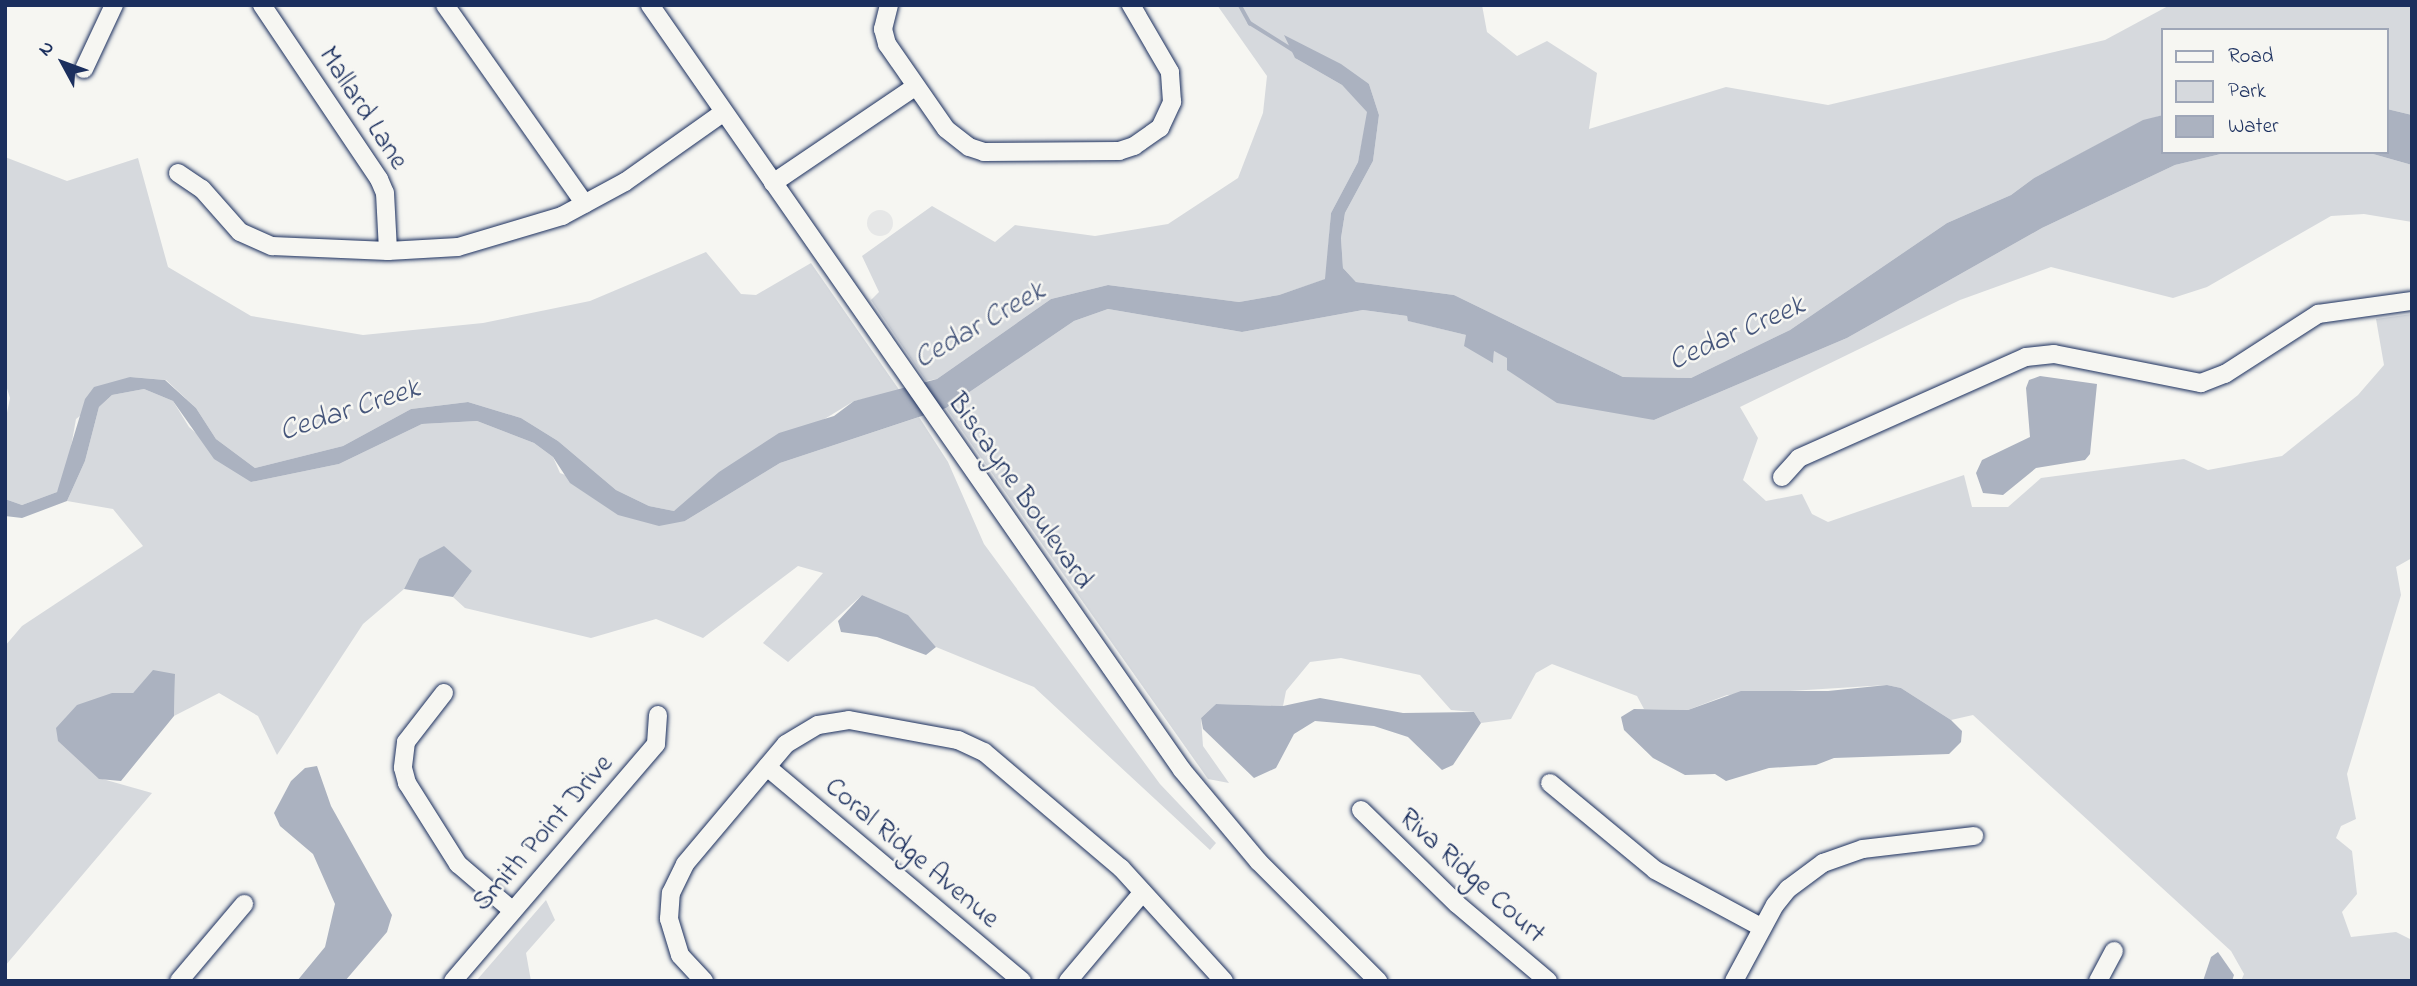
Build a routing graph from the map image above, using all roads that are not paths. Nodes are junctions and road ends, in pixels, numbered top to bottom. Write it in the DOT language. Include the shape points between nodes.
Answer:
graph roads {
  1 [pos="114,5"];
  2 [pos="262,5"];
  3 [pos="445,5"];
  4 [pos="650,5"];
  5 [pos="889,5"];
  6 [pos="1131,5"];
  7 [pos="84,69"];
  8 [pos="915,87"];
  9 [pos="724,112"];
  10 [pos="177,173"];
  11 [pos="773,183"];
  12 [pos="585,204"];
  13 [pos="388,251"];
  14 [pos="2412,300"];
  15 [pos="1782,477"];
  16 [pos="444,693"];
  17 [pos="658,715"];
  18 [pos="767,767"];
  19 [pos="1550,783"];
  20 [pos="1361,810"];
  21 [pos="1975,836"];
  22 [pos="1143,892"];
  23 [pos="244,904"];
  24 [pos="513,911"];
  25 [pos="1761,927"];
  26 [pos="2113,951"];
  27 [pos="699,976"];
  28 [pos="179,981"];
  29 [pos="453,981"];
  30 [pos="1022,981"];
  31 [pos="1068,981"];
  32 [pos="1224,981"];
  33 [pos="1378,981"];
  34 [pos="1548,981"];
  35 [pos="1734,981"];
  36 [pos="2098,981"];
  1 -- 7 [label="street"];
  2 -- 13 [label="street, Mallard Lane" via="379,179 387,207"];
  3 -- 12 [label="street"];
  4 -- 9 [label="street, Biscayne Boulevard"];
  5 -- 8 [label="street" via="883,29 887,44"];
  6 -- 8 [label="street" via="1164,58 1173,87 1160,128 1134,146 984,152 956,138"];
  8 -- 11 [label="street"];
  9 -- 11 [label="street, Biscayne Boulevard"];
  9 -- 12 [label="street" via="625,183"];
  10 -- 13 [label="street" via="202,189 228,222 253,240 306,251"];
  11 -- 33 [label="street, Biscayne Boulevard" via="1182,770 1258,862"];
  12 -- 13 [label="street" via="537,226 485,242"];
  14 -- 15 [label="street" via="2318,314 2225,374 2200,383 2054,354 2025,357 1799,458"];
  16 -- 24 [label="street" via="406,742 403,768 458,864"];
  17 -- 24 [label="street, Smith Point Drive" via="656,744"];
  18 -- 22 [label="street" via="786,744 818,725 849,720 972,744 1121,868"];
  18 -- 27 [label="street" via="685,863 674,884 672,936"];
  18 -- 30 [label="street, Coral Ridge Avenue"];
  19 -- 25 [label="street" via="1656,870"];
  20 -- 34 [label="street, Riva Ridge Court" via="1457,904"];
  21 -- 25 [label="street" via="1842,855 1788,889"];
  22 -- 31 [label="street"];
  22 -- 32 [label="street"];
  23 -- 28 [label="street"];
  24 -- 29 [label="street, Smith Point Drive"];
  25 -- 35 [label="street"];
  26 -- 36 [label="street"];
}
